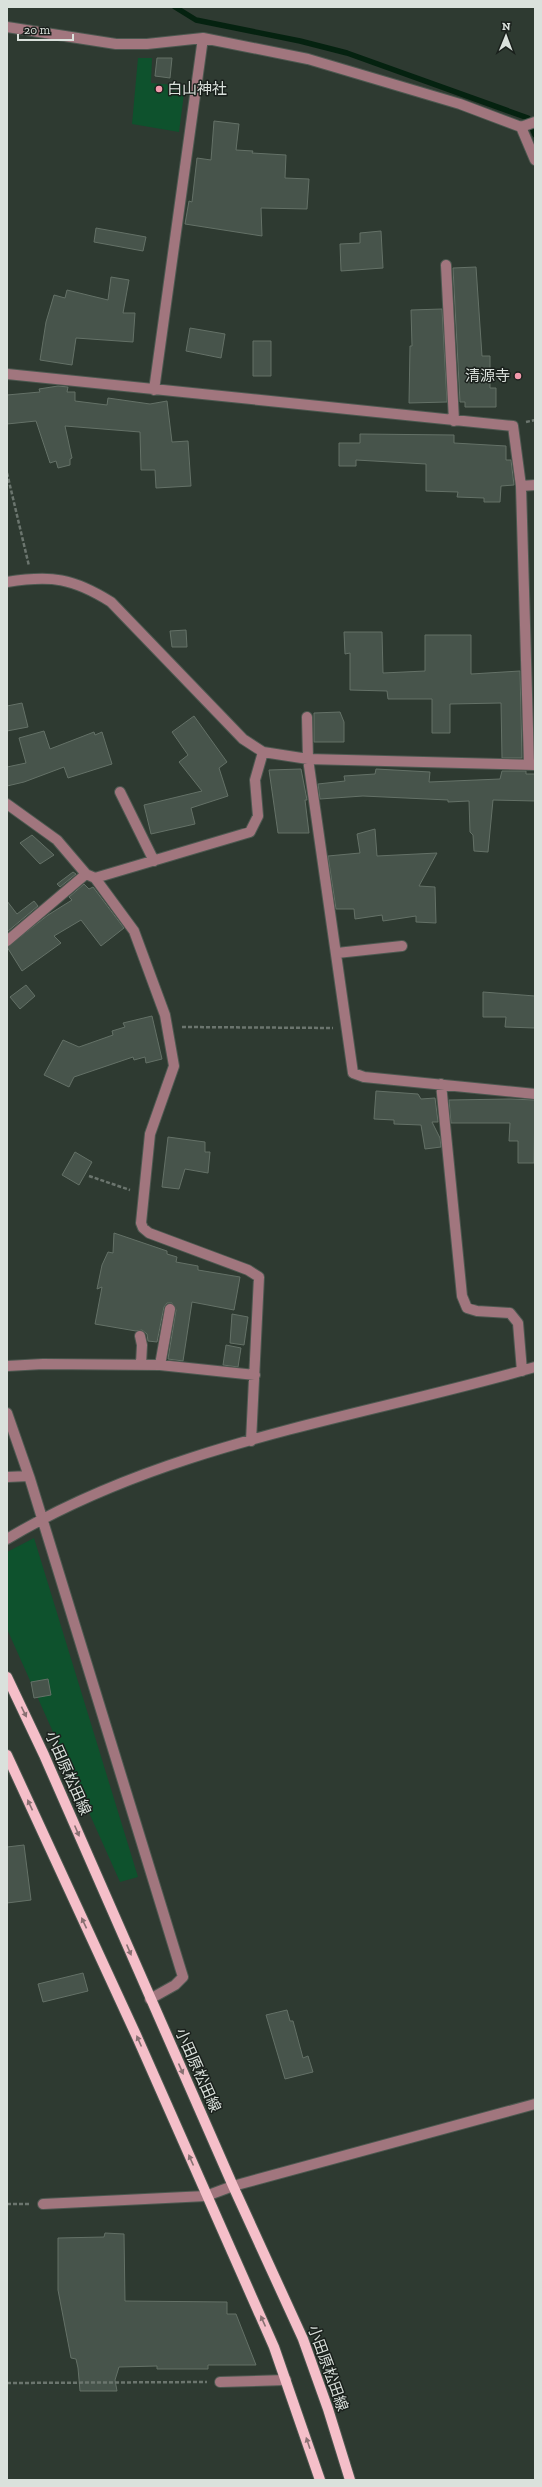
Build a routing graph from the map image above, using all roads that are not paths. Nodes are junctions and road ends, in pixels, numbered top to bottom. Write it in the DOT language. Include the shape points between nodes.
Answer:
graph roads {
  1 [pos="7,27"];
  2 [pos="203,38"];
  3 [pos="535,122"];
  4 [pos="521,127"];
  5 [pos="535,160"];
  6 [pos="446,265"];
  7 [pos="7,374"];
  8 [pos="154,390"];
  9 [pos="454,421"];
  10 [pos="535,485"];
  11 [pos="521,486"];
  12 [pos="7,582"];
  13 [pos="307,717"];
  14 [pos="263,752"];
  15 [pos="308,760"];
  16 [pos="532,764"];
  17 [pos="120,792"];
  18 [pos="7,804"];
  19 [pos="154,861"];
  20 [pos="91,876"];
  21 [pos="7,941"];
  22 [pos="402,946"];
  23 [pos="337,953"];
  24 [pos="441,1084"];
  25 [pos="535,1094"];
  26 [pos="170,1308"];
  27 [pos="140,1336"];
  28 [pos="141,1364"];
  29 [pos="160,1365"];
  30 [pos="7,1366"];
  31 [pos="535,1367"];
  32 [pos="522,1370"];
  33 [pos="255,1375"];
  34 [pos="7,1413"];
  35 [pos="251,1441"];
  36 [pos="29,1476"];
  37 [pos="7,1477"];
  38 [pos="42,1518"];
  39 [pos="7,1539"];
  40 [pos="7,1677"];
  41 [pos="7,1755"];
  42 [pos="150,1999"];
  43 [pos="535,2104"];
  44 [pos="233,2186"];
  45 [pos="206,2196"];
  46 [pos="43,2204"];
  47 [pos="286,2380"];
  48 [pos="220,2382"];
  49 [pos="320,2480"];
  50 [pos="350,2480"];
  1 -- 2 [label="street" via="116,44 147,44"];
  2 -- 4 [label="street" via="308,59 460,104"];
  2 -- 8 [label="street"];
  3 -- 4 [label="street"];
  4 -- 5 [label="street"];
  6 -- 9 [label="street"];
  7 -- 8 [label="street"];
  8 -- 9 [label="street"];
  9 -- 11 [label="street" via="513,426"];
  10 -- 11 [label="street"];
  11 -- 16 [label="street"];
  12 -- 14 [label="street" via="32,578 58,579 87,587 111,602 243,739"];
  13 -- 15 [label="street"];
  14 -- 15 [label="street"];
  14 -- 19 [label="street" via="256,780 258,816 250,832"];
  15 -- 16 [label="street"];
  15 -- 23 [label="street"];
  17 -- 19 [label="street"];
  18 -- 20 [label="street" via="57,840"];
  19 -- 20 [label="street"];
  20 -- 21 [label="street"];
  20 -- 33 [label="street" via="134,930 151,972 167,1027 174,1066 150,1134 141,1223 143,1228 183,1247 248,1270 259,1277"];
  22 -- 23 [label="street"];
  23 -- 24 [label="street" via="352,1073 364,1077"];
  24 -- 25 [label="street"];
  24 -- 32 [label="street" via="462,1296 468,1308 510,1313 518,1323"];
  26 -- 29 [label="street"];
  27 -- 28 [label="street"];
  28 -- 29 [label="street"];
  28 -- 30 [label="street"];
  29 -- 33 [label="street"];
  31 -- 32 [label="street"];
  32 -- 35 [label="street"];
  33 -- 35 [label="street"];
  34 -- 36 [label="street"];
  35 -- 38 [label="street" via="162,1467"];
  36 -- 37 [label="street"];
  36 -- 38 [label="street"];
  38 -- 39 [label="street"];
  38 -- 42 [label="street" via="183,1977 175,1985"];
  40 -- 42 [label="main road, 小田原松田線, one-way" via="44,1755"];
  45 -- 41 [label="main road, one-way" via="137,2037"];
  42 -- 44 [label="main road, 小田原松田線, one-way"];
  43 -- 44 [label="street"];
  44 -- 45 [label="street"];
  44 -- 50 [label="main road, 小田原松田線" via="303,2339"];
  45 -- 46 [label="street"];
  47 -- 45 [label="main road, one-way" via="274,2347"];
  47 -- 48 [label="street"];
  49 -- 47 [label="main road, one-way"];
}
